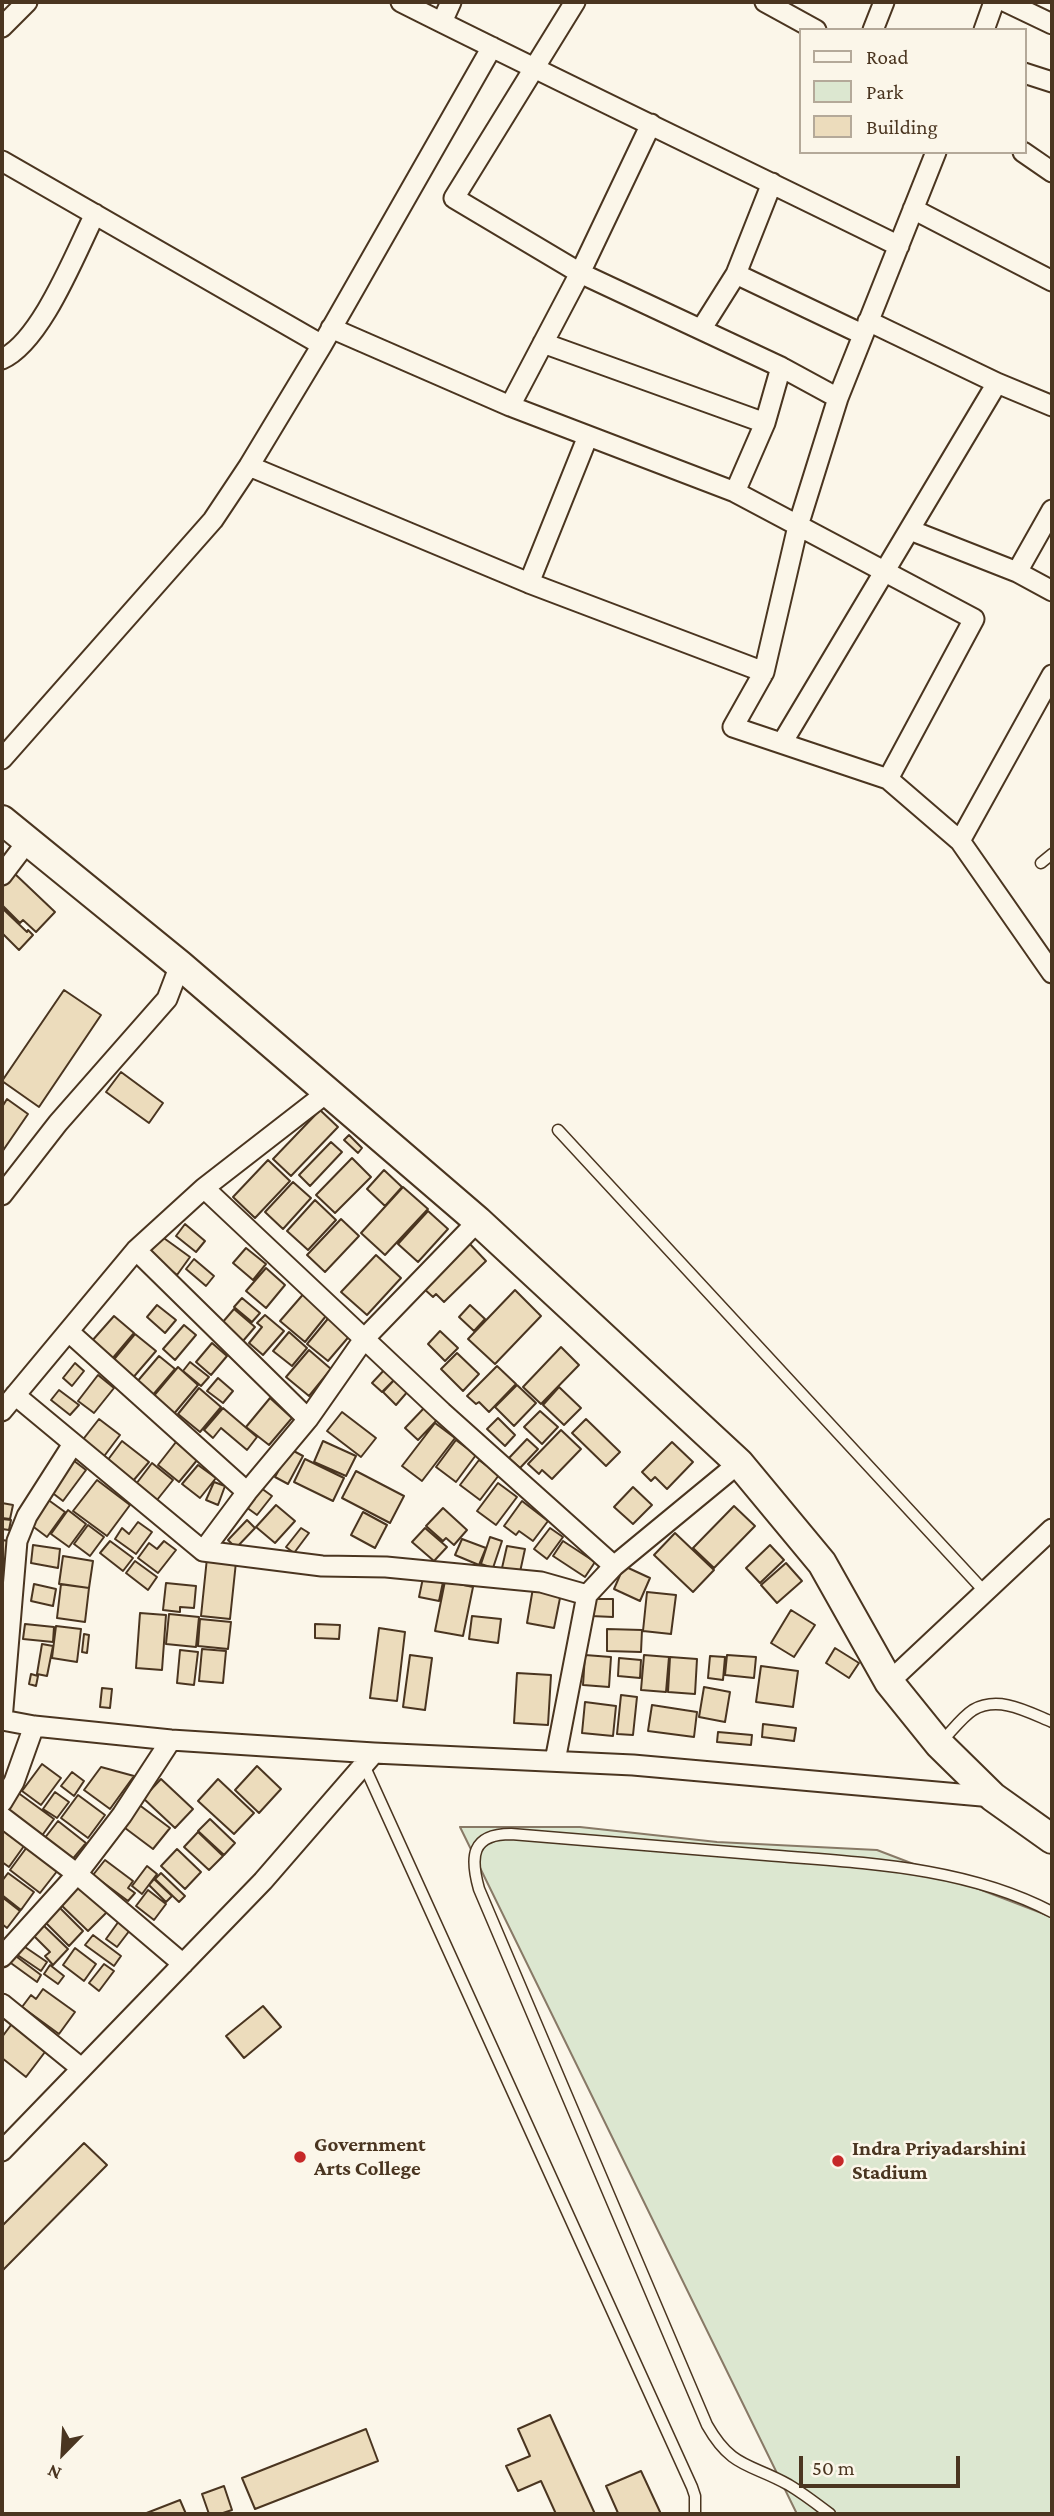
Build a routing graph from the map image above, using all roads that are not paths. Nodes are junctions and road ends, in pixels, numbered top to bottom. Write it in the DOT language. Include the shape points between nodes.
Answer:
graph roads {
  1 [pos="27,2"];
  2 [pos="401,2"];
  3 [pos="452,2"];
  4 [pos="575,2"];
  5 [pos="765,2"];
  6 [pos="884,2"];
  7 [pos="994,2"];
  8 [pos="1006,2"];
  9 [pos="442,22"];
  10 [pos="1052,24"];
  11 [pos="2,27"];
  12 [pos="812,28"];
  13 [pos="874,28"];
  14 [pos="985,28"];
  15 [pos="492,47"];
  16 [pos="533,69"];
  17 [pos="1026,74"];
  18 [pos="1052,82"];
  19 [pos="651,124"];
  20 [pos="935,154"];
  21 [pos="1026,154"];
  22 [pos="2,161"];
  23 [pos="1052,172"];
  24 [pos="772,183"];
  25 [pos="913,209"];
  26 [pos="95,214"];
  27 [pos="900,246"];
  28 [pos="580,273"];
  29 [pos="736,274"];
  30 [pos="1052,281"];
  31 [pos="702,328"];
  32 [pos="865,328"];
  33 [pos="326,336"];
  34 [pos="543,343"];
  35 [pos="2,359"];
  36 [pos="781,367"];
  37 [pos="997,383"];
  38 [pos="838,398"];
  39 [pos="510,406"];
  40 [pos="1052,406"];
  41 [pos="765,423"];
  42 [pos="588,436"];
  43 [pos="249,466"];
  44 [pos="735,492"];
  45 [pos="1052,510"];
  46 [pos="799,526"];
  47 [pos="910,530"];
  48 [pos="885,572"];
  49 [pos="1017,572"];
  50 [pos="529,583"];
  51 [pos="1052,591"];
  52 [pos="764,672"];
  53 [pos="1052,675"];
  54 [pos="782,743"];
  55 [pos="2,759"];
  56 [pos="888,779"];
  57 [pos="2,820"];
  58 [pos="960,841"];
  59 [pos="27,842"];
  60 [pos="1052,853"];
  61 [pos="1041,863"];
  62 [pos="2,875"];
  63 [pos="180,965"];
  64 [pos="1052,972"];
  65 [pos="328,1091"];
  66 [pos="558,1130"];
  67 [pos="204,1188"];
  68 [pos="2,1195"];
  69 [pos="478,1221"];
  70 [pos="136,1250"];
  71 [pos="69,1332"];
  72 [pos="364,1339"];
  73 [pos="15,1395"];
  74 [pos="2,1411"];
  75 [pos="308,1419"];
  76 [pos="74,1444"];
  77 [pos="738,1463"];
  78 [pos="247,1492"];
  79 [pos="1052,1529"];
  80 [pos="203,1551"];
  81 [pos="614,1566"];
  82 [pos="985,1592"];
  83 [pos="587,1595"];
  84 [pos="890,1682"];
  85 [pos="2,1720"];
  86 [pos="1052,1722"];
  87 [pos="34,1726"];
  88 [pos="171,1740"];
  89 [pos="939,1744"];
  90 [pos="369,1759"];
  91 [pos="555,1761"];
  92 [pos="993,1797"];
  93 [pos="2,1802"];
  94 [pos="2,1817"];
  95 [pos="1052,1839"];
  96 [pos="77,1874"];
  97 [pos="1052,1912"];
  98 [pos="2,1957"];
  99 [pos="183,1964"];
  100 [pos="2,2004"];
  101 [pos="81,2068"];
  102 [pos="2,2151"];
  103 [pos="695,2514"];
  104 [pos="830,2514"];
  1 -- 11 [label="street"];
  2 -- 9 [label="street"];
  3 -- 9 [label="street"];
  4 -- 16 [label="street"];
  5 -- 12 [label="street"];
  6 -- 13 [label="street"];
  7 -- 14 [label="street"];
  8 -- 10 [label="street"];
  9 -- 15 [label="street"];
  15 -- 16 [label="street"];
  15 -- 33 [label="street"];
  16 -- 19 [label="street"];
  16 -- 28 [label="street" via="454,198"];
  17 -- 18 [label="street"];
  19 -- 24 [label="street"];
  19 -- 28 [label="street"];
  20 -- 25 [label="street"];
  21 -- 23 [label="street"];
  22 -- 26 [label="street"];
  24 -- 27 [label="street"];
  24 -- 29 [label="street"];
  25 -- 27 [label="street"];
  25 -- 30 [label="street"];
  26 -- 33 [label="street"];
  26 -- 35 [label="street" via="41,320 26,342"];
  27 -- 32 [label="street"];
  28 -- 31 [label="street"];
  28 -- 34 [label="street"];
  29 -- 31 [label="street"];
  29 -- 32 [label="street"];
  31 -- 36 [label="street"];
  32 -- 37 [label="street"];
  32 -- 38 [label="street"];
  33 -- 39 [label="street"];
  33 -- 43 [label="street"];
  34 -- 39 [label="street"];
  34 -- 41 [label="street"];
  36 -- 38 [label="street"];
  36 -- 41 [label="street"];
  37 -- 40 [label="street"];
  37 -- 47 [label="street"];
  38 -- 46 [label="street"];
  39 -- 42 [label="street"];
  41 -- 44 [label="street"];
  42 -- 44 [label="street"];
  42 -- 50 [label="street"];
  43 -- 50 [label="street"];
  43 -- 55 [label="street" via="213,520"];
  44 -- 46 [label="street"];
  45 -- 49 [label="street"];
  46 -- 48 [label="street"];
  46 -- 52 [label="street"];
  47 -- 48 [label="street"];
  47 -- 49 [label="street"];
  48 -- 54 [label="street"];
  48 -- 56 [label="street" via="974,619"];
  49 -- 51 [label="street"];
  50 -- 52 [label="street"];
  52 -- 54 [label="street" via="733,727"];
  53 -- 58 [label="street"];
  54 -- 56 [label="street"];
  56 -- 58 [label="street"];
  57 -- 59 [label="main road"];
  58 -- 64 [label="street"];
  59 -- 62 [label="street"];
  59 -- 63 [label="main road"];
  60 -- 61 [label="lane"];
  63 -- 65 [label="main road"];
  63 -- 68 [label="street" via="167,999 58,1123"];
  65 -- 67 [label="street"];
  65 -- 69 [label="main road"];
  66 -- 82 [label="lane"];
  67 -- 70 [label="street"];
  67 -- 72 [label="street"];
  69 -- 72 [label="street"];
  69 -- 77 [label="main road"];
  70 -- 71 [label="street"];
  70 -- 75 [label="street"];
  71 -- 73 [label="street"];
  71 -- 78 [label="street"];
  72 -- 75 [label="street"];
  72 -- 81 [label="street"];
  73 -- 74 [label="street"];
  73 -- 76 [label="street"];
  75 -- 78 [label="street"];
  76 -- 80 [label="street"];
  76 -- 85 [label="street" via="27,1516 18,1541"];
  77 -- 81 [label="street"];
  77 -- 84 [label="main road" via="822,1563"];
  78 -- 80 [label="street"];
  79 -- 82 [label="street"];
  80 -- 83 [label="street" via="322,1566 386,1567 541,1582"];
  81 -- 83 [label="street"];
  82 -- 84 [label="street"];
  83 -- 91 [label="street"];
  84 -- 89 [label="main road"];
  85 -- 87 [label="street"];
  86 -- 89 [label="lane" via="1013,1706 989,1703 972,1711"];
  87 -- 88 [label="street"];
  87 -- 93 [label="street"];
  88 -- 90 [label="street"];
  88 -- 96 [label="street"];
  89 -- 92 [label="main road"];
  90 -- 91 [label="street"];
  90 -- 99 [label="street"];
  90 -- 103 [label="lane" via="692,2487"];
  91 -- 92 [label="street"];
  92 -- 95 [label="main road"];
  94 -- 96 [label="street"];
  96 -- 98 [label="street"];
  96 -- 99 [label="street"];
  97 -- 104 [label="lane" via="985,1884 881,1864 511,1834 481,1840 476,1850 473,1868 479,1889 707,2425 727,2455 790,2486"];
  99 -- 101 [label="street"];
  100 -- 101 [label="street"];
  101 -- 102 [label="street"];
}
